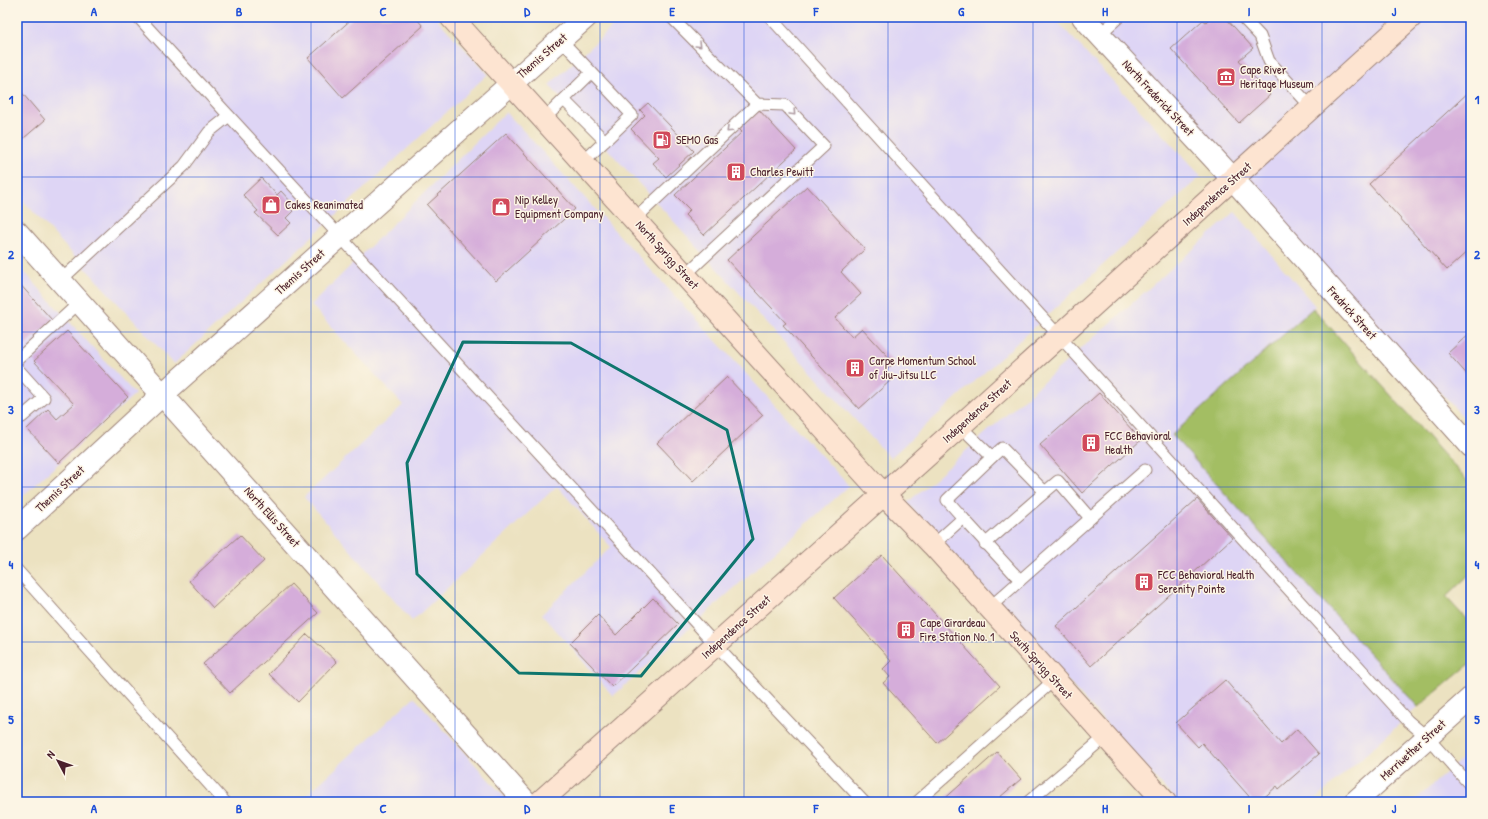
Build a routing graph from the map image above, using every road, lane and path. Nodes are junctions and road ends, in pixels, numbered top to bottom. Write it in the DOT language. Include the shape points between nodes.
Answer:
graph roads {
  1 [pos="138,17"];
  2 [pos="451,17"];
  3 [pos="586,17"];
  4 [pos="671,17"];
  5 [pos="770,17"];
  6 [pos="1083,17"];
  7 [pos="1119,17"];
  8 [pos="1242,17"];
  9 [pos="1404,19"];
  10 [pos="1099,35"];
  11 [pos="561,40"];
  12 [pos="591,73"];
  13 [pos="511,83"];
  14 [pos="564,100"];
  15 [pos="757,104"];
  16 [pos="1312,108"];
  17 [pos="229,116"];
  18 [pos="544,119"];
  19 [pos="605,141"];
  20 [pos="583,162"];
  21 [pos="1233,180"];
  22 [pos="635,219"];
  23 [pos="18,236"];
  24 [pos="340,236"];
  25 [pos="685,275"];
  26 [pos="60,281"];
  27 [pos="80,302"];
  28 [pos="1060,335"];
  29 [pos="17,360"];
  30 [pos="17,368"];
  31 [pos="163,394"];
  32 [pos="22,418"];
  33 [pos="960,426"];
  34 [pos="1471,446"];
  35 [pos="992,457"];
  36 [pos="1145,470"];
  37 [pos="1045,492"];
  38 [pos="883,494"];
  39 [pos="963,518"];
  40 [pos="1090,518"];
  41 [pos="17,529"];
  42 [pos="985,544"];
  43 [pos="933,545"];
  44 [pos="17,570"];
  45 [pos="1020,580"];
  46 [pos="990,607"];
  47 [pos="716,645"];
  48 [pos="1054,680"];
  49 [pos="1471,698"];
  50 [pos="1105,737"];
  51 [pos="1427,737"];
  52 [pos="1471,786"];
  53 [pos="225,802"];
  54 [pos="526,802"];
  55 [pos="540,802"];
  56 [pos="864,802"];
  57 [pos="917,802"];
  58 [pos="1028,802"];
  59 [pos="1165,802"];
  60 [pos="1355,802"];
  1 -- 17 [label="lane"];
  2 -- 13 [label="street, North Sprigg Street"];
  3 -- 11 [label="street, Themis Street"];
  4 -- 15 [label="lane, one-way"];
  5 -- 28 [label="lane"];
  6 -- 10 [label="street, North Frederick Street"];
  7 -- 10 [label="lane"];
  8 -- 16 [label="lane" via="1260,36 1269,61"];
  9 -- 16 [label="street, Independence Street"];
  10 -- 21 [label="street, North Frederick Street"];
  11 -- 12 [label="lane"];
  11 -- 13 [label="street, Themis Street"];
  12 -- 14 [label="lane"];
  12 -- 19 [label="lane" via="632,115"];
  13 -- 18 [label="street, North Sprigg Street"];
  13 -- 24 [label="street, Themis Street"];
  14 -- 18 [label="lane"];
  14 -- 19 [label="lane"];
  15 -- 22 [label="lane, one-way"];
  15 -- 25 [label="lane, one-way" via="785,105 824,146"];
  16 -- 21 [label="street, Independence Street"];
  17 -- 24 [label="lane"];
  17 -- 26 [label="lane" via="209,132 184,166"];
  18 -- 20 [label="street, North Sprigg Street"];
  19 -- 20 [label="lane"];
  20 -- 22 [label="street, North Sprigg Street"];
  21 -- 28 [label="street, Independence Street"];
  21 -- 34 [label="street, Fredrick Street"];
  22 -- 25 [label="street, North Sprigg Street"];
  23 -- 26 [label="street, North Ellis Street"];
  24 -- 31 [label="street, Themis Street"];
  24 -- 47 [label="lane"];
  25 -- 38 [label="street, North Sprigg Street"];
  26 -- 27 [label="street, North Ellis Street"];
  27 -- 29 [label="lane"];
  27 -- 31 [label="street, North Ellis Street"];
  28 -- 33 [label="street, Independence Street"];
  28 -- 51 [label="lane" via="1408,721"];
  30 -- 32 [label="lane" via="44,398"];
  31 -- 41 [label="street, Themis Street"];
  31 -- 54 [label="street, North Ellis Street"];
  33 -- 35 [label="lane"];
  33 -- 38 [label="street, Independence Street"];
  35 -- 37 [label="lane" via="1002,448"];
  35 -- 39 [label="lane" via="946,500"];
  36 -- 40 [label="lane"];
  37 -- 40 [label="lane" via="1058,481"];
  37 -- 42 [label="lane"];
  38 -- 43 [label="street, South Sprigg Street"];
  38 -- 47 [label="street, Independence Street"];
  39 -- 42 [label="lane"];
  39 -- 43 [label="lane"];
  40 -- 45 [label="lane"];
  42 -- 45 [label="lane"];
  43 -- 46 [label="street, South Sprigg Street"];
  44 -- 53 [label="lane"];
  45 -- 46 [label="lane"];
  46 -- 48 [label="street, South Sprigg Street"];
  47 -- 55 [label="street, Independence Street"];
  47 -- 56 [label="lane"];
  48 -- 50 [label="street, South Sprigg Street"];
  48 -- 57 [label="lane"];
  49 -- 51 [label="street, Merriwether Street"];
  50 -- 58 [label="lane"];
  50 -- 59 [label="street, South Sprigg Street"];
  51 -- 52 [label="lane"];
  51 -- 60 [label="street, Merriwether Street"];
}
